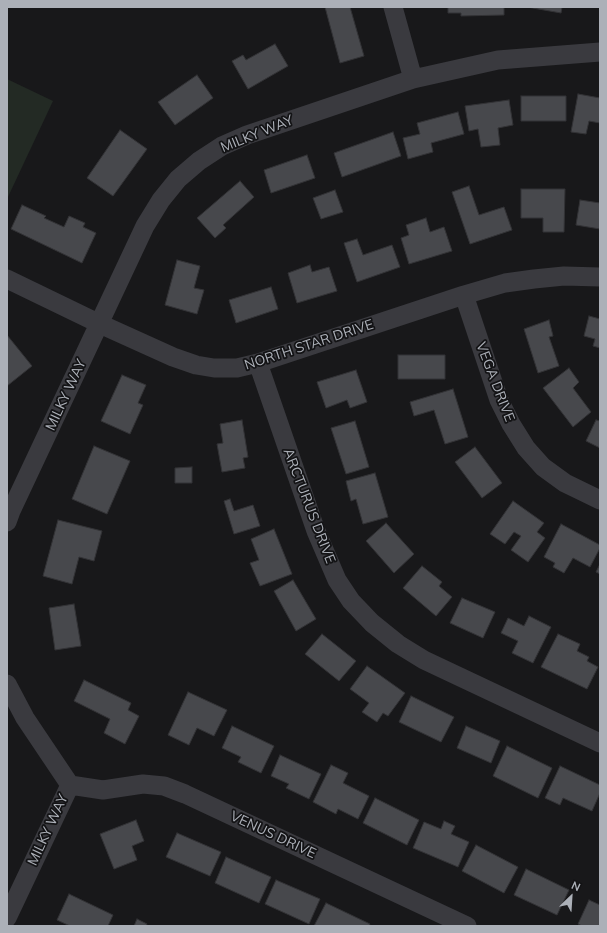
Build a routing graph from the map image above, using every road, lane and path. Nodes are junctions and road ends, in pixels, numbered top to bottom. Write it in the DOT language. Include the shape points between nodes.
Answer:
graph roads {
  1 [pos="393,7"];
  2 [pos="600,52"];
  3 [pos="413,79"];
  4 [pos="600,277"];
  5 [pos="7,279"];
  6 [pos="464,295"];
  7 [pos="100,324"];
  8 [pos="258,363"];
  9 [pos="600,500"];
  10 [pos="7,522"];
  11 [pos="7,684"];
  12 [pos="600,743"];
  13 [pos="70,785"];
  14 [pos="7,918"];
  15 [pos="467,926"];
  1 -- 3 [label="street"];
  2 -- 3 [label="street, MILKY WAY" via="498,60"];
  3 -- 7 [label="street, MILKY WAY" via="247,135 222,146 199,161 178,179 145,226"];
  4 -- 6 [label="street, NORTH STAR DRIVE" via="534,278"];
  5 -- 7 [label="street, NORTH STAR DRIVE"];
  6 -- 8 [label="street, NORTH STAR DRIVE"];
  6 -- 9 [label="street, VEGA DRIVE" via="499,400 526,448 543,467 565,484"];
  7 -- 8 [label="street, NORTH STAR DRIVE" via="196,366 237,368"];
  7 -- 10 [label="street, MILKY WAY"];
  8 -- 12 [label="street, ARCTURUS DRIVE" via="316,531 337,580 351,601 372,623 398,644 424,660"];
  11 -- 13 [label="street, MILKY WAY" via="25,718"];
  13 -- 14 [label="street, MILKY WAY"];
  13 -- 15 [label="street, VENUS DRIVE" via="102,790 143,784 164,786"];
}
